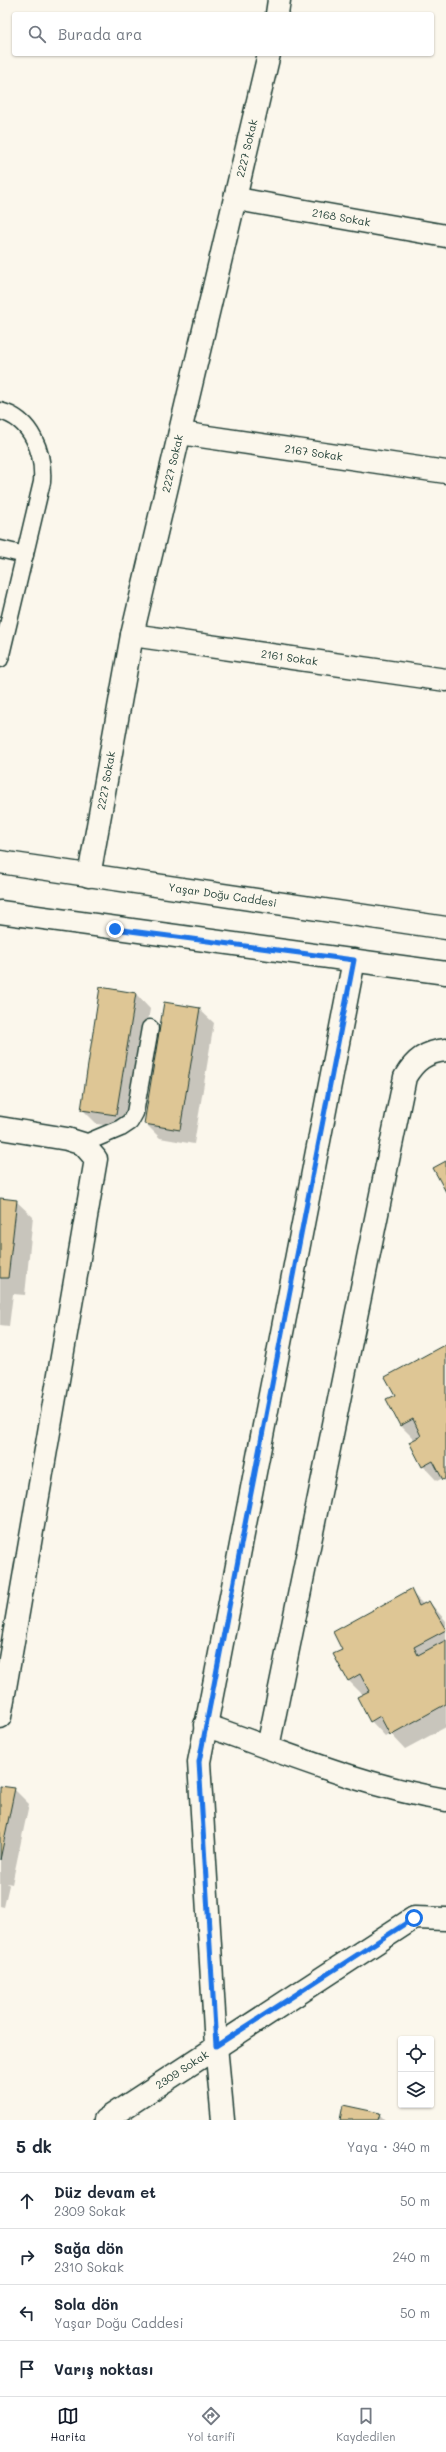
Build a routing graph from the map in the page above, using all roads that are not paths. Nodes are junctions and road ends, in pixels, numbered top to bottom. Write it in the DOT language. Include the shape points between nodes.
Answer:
graph roads {
  1 [pos="279,0"];
  2 [pos="277,12"];
  3 [pos="269,56"];
  4 [pos="237,199"];
  5 [pos="446,236"];
  6 [pos="0,411"];
  7 [pos="180,433"];
  8 [pos="446,472"];
  9 [pos="0,549"];
  10 [pos="25,555"];
  11 [pos="132,635"];
  12 [pos="0,659"];
  13 [pos="446,680"];
  14 [pos="0,862"];
  15 [pos="89,876"];
  16 [pos="0,912"];
  17 [pos="446,928"];
  18 [pos="354,960"];
  19 [pos="446,973"];
  20 [pos="150,1028"];
  21 [pos="446,1050"];
  22 [pos="0,1128"];
  23 [pos="83,1144"];
  24 [pos="0,1717"];
  25 [pos="205,1725"];
  26 [pos="268,1747"];
  27 [pos="446,1800"];
  28 [pos="446,1919"];
  29 [pos="216,2046"];
  30 [pos="105,2120"];
  31 [pos="223,2120"];
  1 -- 2 [label="street"];
  3 -- 4 [label="street, 2227 Sokak"];
  4 -- 5 [label="street, 2168 Sokak"];
  4 -- 7 [label="street, 2227 Sokak"];
  6 -- 10 [label="lane" via="26,427 40,451 43,466 42,482"];
  7 -- 8 [label="street, 2167 Sokak"];
  7 -- 11 [label="street, 2227 Sokak"];
  9 -- 10 [label="lane"];
  10 -- 12 [label="lane"];
  11 -- 13 [label="street, 2161 Sokak"];
  11 -- 15 [label="street, 2227 Sokak"];
  14 -- 15 [label="street, Yaşar Doğu Caddesi"];
  15 -- 17 [label="street, Yaşar Doğu Caddesi"];
  16 -- 18 [label="street"];
  18 -- 19 [label="street"];
  18 -- 25 [label="street"];
  20 -- 23 [label="lane" via="135,1113 130,1122"];
  21 -- 26 [label="street" via="428,1053 420,1058 411,1066 405,1078"];
  22 -- 23 [label="street"];
  23 -- 24 [label="street" via="96,1159"];
  25 -- 26 [label="street"];
  25 -- 29 [label="street" via="199,1762"];
  26 -- 27 [label="street" via="363,1781"];
  28 -- 29 [label="street, 2309 Sokak" via="414,1918"];
  29 -- 30 [label="street, 2309 Sokak"];
  29 -- 31 [label="street"];
}
